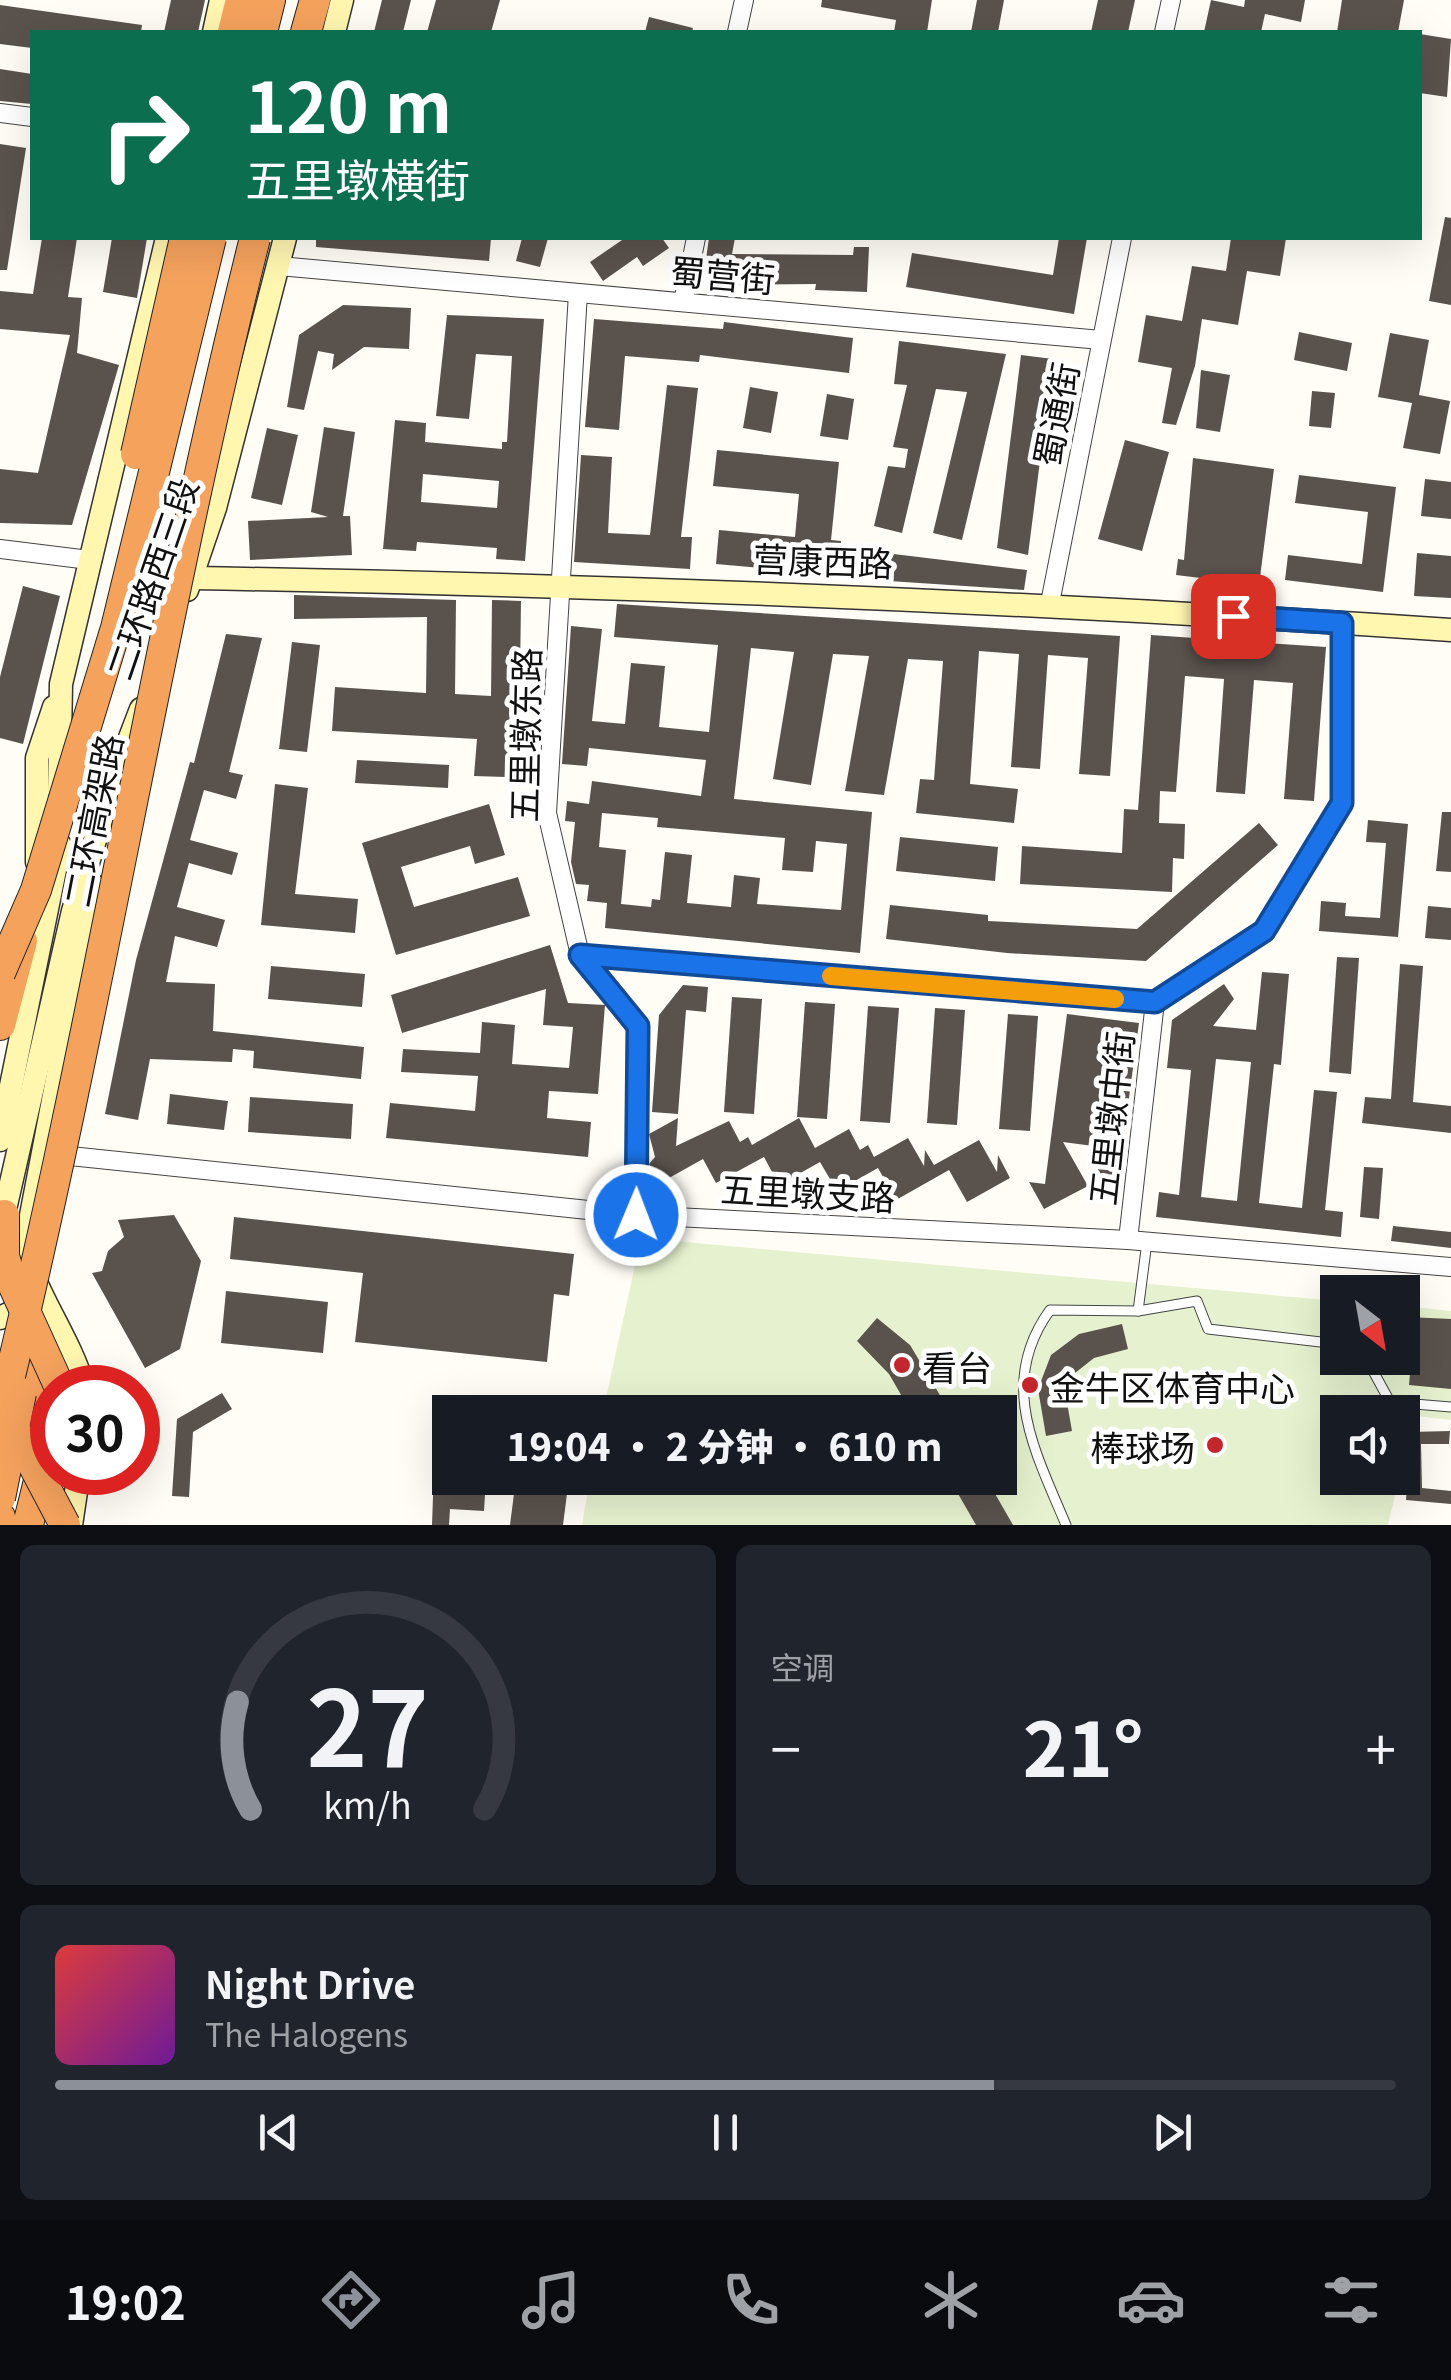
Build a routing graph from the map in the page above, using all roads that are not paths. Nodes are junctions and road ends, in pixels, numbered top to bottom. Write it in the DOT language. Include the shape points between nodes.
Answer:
graph roads {
  1 [pos="221,0"];
  2 [pos="241,0"];
  3 [pos="270,0"];
  4 [pos="314,0"];
  5 [pos="342,0"];
  6 [pos="744,0"];
  7 [pos="1170,0"];
  8 [pos="214,30"];
  9 [pos="234,30"];
  10 [pos="262,30"];
  11 [pos="306,30"];
  12 [pos="334,30"];
  13 [pos="737,30"];
  14 [pos="1164,30"];
  15 [pos="0,113"];
  16 [pos="30,117"];
  17 [pos="167,240"];
  18 [pos="185,240"];
  19 [pos="211,240"];
  20 [pos="254,240"];
  21 [pos="284,240"];
  22 [pos="696,240"];
  23 [pos="1122,240"];
  24 [pos="278,266"];
  25 [pos="578,293"];
  26 [pos="684,302"];
  27 [pos="1101,340"];
  28 [pos="0,549"];
  29 [pos="89,560"];
  30 [pos="192,578"];
  31 [pos="560,584"];
  32 [pos="1050,603"];
  33 [pos="1342,623"];
  34 [pos="1451,630"];
  35 [pos="62,684"];
  36 [pos="81,730"];
  37 [pos="113,782"];
  38 [pos="45,893"];
  39 [pos="580,955"];
  40 [pos="0,973"];
  41 [pos="0,988"];
  42 [pos="1155,1002"];
  43 [pos="0,1025"];
  44 [pos="0,1140"];
  45 [pos="43,1154"];
  46 [pos="636,1215"];
  47 [pos="2,1223"];
  48 [pos="44,1237"];
  49 [pos="1138,1241"];
  50 [pos="1451,1267"];
  51 [pos="41,1298"];
  52 [pos="1138,1310"];
  53 [pos="0,1318"];
  54 [pos="1320,1342"];
  55 [pos="49,1365"];
  56 [pos="76,1365"];
  57 [pos="0,1371"];
  58 [pos="1375,1375"];
  59 [pos="1451,1407"];
  60 [pos="0,1413"];
  61 [pos="51,1495"];
  62 [pos="74,1495"];
  63 [pos="0,1498"];
  64 [pos="0,1517"];
  65 [pos="1,1525"];
  66 [pos="28,1525"];
  67 [pos="44,1525"];
  68 [pos="68,1525"];
  69 [pos="1066,1525"];
  1 -- 8 [label="street"];
  2 -- 9 [label="highway"];
  3 -- 10 [label="highway"];
  4 -- 11 [label="highway"];
  5 -- 12 [label="street"];
  6 -- 13 [label="street"];
  7 -- 14 [label="street"];
  15 -- 16 [label="street"];
  17 -- 29 [label="street, 二环路西三段"];
  18 -- 36 [label="highway, bridge"];
  19 -- 36 [label="highway, 二环高架路, bridge" via="116,628"];
  20 -- 48 [label="highway, 二环高架路, bridge" via="219,382"];
  21 -- 24 [label="street, 二环路西三段"];
  22 -- 26 [label="street"];
  23 -- 27 [label="street, 蜀通街"];
  24 -- 25 [label="street, 蜀营街"];
  24 -- 30 [label="street, 二环路西三段"];
  25 -- 26 [label="street, 蜀营街"];
  25 -- 31 [label="street, 五里墩东路"];
  26 -- 27 [label="street, 蜀营街"];
  27 -- 32 [label="street, 蜀通街"];
  28 -- 29 [label="street"];
  29 -- 35 [label="street, 二环路西三段"];
  30 -- 31 [label="street, 营康西路"];
  30 -- 37 [label="street, 二环路西三段"];
  31 -- 32 [label="street, 营康西路"];
  31 -- 39 [label="street, 五里墩东路" via="547,813"];
  32 -- 33 [label="street, 营康西路"];
  33 -- 34 [label="street, 营康西路"];
  33 -- 42 [label="street" via="1342,803 1264,931"];
  35 -- 38 [label="street, 二环路西三段" via="61,842"];
  35 -- 41 [label="street" via="37,758 38,857"];
  36 -- 38 [label="highway, 二环高架路, bridge"];
  37 -- 45 [label="street"];
  37 -- 47 [label="street, 二环路西三段" via="74,911"];
  38 -- 40 [label="highway, bridge"];
  38 -- 43 [label="highway, 二环高架路, bridge"];
  38 -- 44 [label="street, 二环路西三段"];
  39 -- 42 [label="street"];
  39 -- 46 [label="street, 五里墩东路" via="638,1026"];
  42 -- 49 [label="street, 五里墩中街"];
  45 -- 46 [label="street, 五里墩支路"];
  45 -- 51 [label="street" via="24,1252"];
  46 -- 49 [label="street, 五里墩支路"];
  47 -- 55 [label="highway, bridge" via="10,1280"];
  48 -- 60 [label="highway, 二环高架路, bridge"];
  48 -- 63 [label="highway, bridge"];
  49 -- 50 [label="street, 五里墩支路"];
  49 -- 52 [label="lane"];
  51 -- 53 [label="street"];
  51 -- 56 [label="street"];
  52 -- 54 [label="lane" via="1197,1301 1208,1329"];
  52 -- 69 [label="lane" via="1050,1310 1029,1339 1020,1390 1035,1450"];
  57 -- 66 [label="highway, bridge" via="31,1377 51,1424"];
  58 -- 59 [label="lane" via="1390,1402"];
  60 -- 68 [label="highway, bridge" via="29,1450"];
  61 -- 67 [label="highway"];
  62 -- 68 [label="street"];
  64 -- 65 [label="highway"];
}
